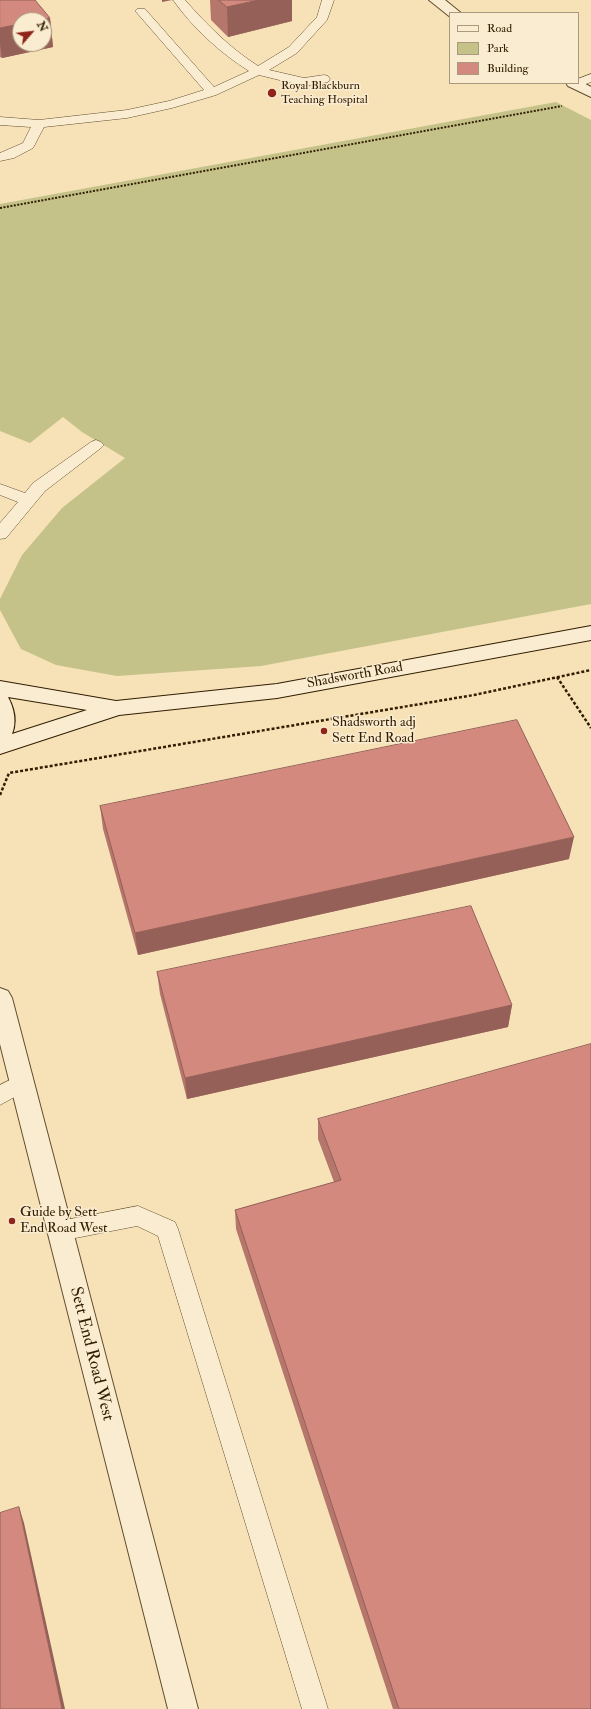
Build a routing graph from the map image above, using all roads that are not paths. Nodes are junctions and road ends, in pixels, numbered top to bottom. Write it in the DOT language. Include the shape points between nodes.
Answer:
graph roads {
  1 [pos="179,0"];
  2 [pos="328,0"];
  3 [pos="437,0"];
  4 [pos="141,10"];
  5 [pos="453,12"];
  6 [pos="258,71"];
  7 [pos="591,78"];
  8 [pos="324,79"];
  9 [pos="579,82"];
  10 [pos="578,84"];
  11 [pos="212,92"];
  12 [pos="591,93"];
  13 [pos="0,121"];
  14 [pos="38,124"];
  15 [pos="0,158"];
  16 [pos="96,445"];
  17 [pos="0,489"];
  18 [pos="28,500"];
  19 [pos="0,534"];
  20 [pos="591,634"];
  21 [pos="0,688"];
  22 [pos="0,701"];
  23 [pos="118,708"];
  24 [pos="0,737"];
  25 [pos="0,746"];
  26 [pos="0,998"];
  27 [pos="11,1090"];
  28 [pos="60,1231"];
  29 [pos="182,1709"];
  30 [pos="315,1709"];
  1 -- 6 [label="lane" via="204,29 237,58"];
  2 -- 6 [label="lane" via="323,18 293,50"];
  3 -- 5 [label="main road"];
  4 -- 11 [label="lane"];
  6 -- 8 [label="lane" via="304,82"];
  6 -- 11 [label="lane"];
  7 -- 9 [label="lane"];
  10 -- 12 [label="main road"];
  11 -- 14 [label="lane" via="127,114"];
  13 -- 14 [label="lane"];
  14 -- 15 [label="lane" via="28,145"];
  16 -- 18 [label="lane" via="39,487"];
  17 -- 18 [label="lane"];
  18 -- 19 [label="lane"];
  20 -- 23 [label="main road, Shadsworth Road" via="276,691"];
  21 -- 23 [label="main road, Shadsworth Road"];
  22 -- 24 [label="main road" via="5,714"];
  23 -- 25 [label="main road, Shadsworth Road"];
  26 -- 27 [label="main road, Sett End Road West"];
  27 -- 28 [label="main road, Sett End Road West"];
  28 -- 29 [label="main road, Sett End Road West"];
  28 -- 30 [label="lane" via="138,1216 166,1230"];
}
